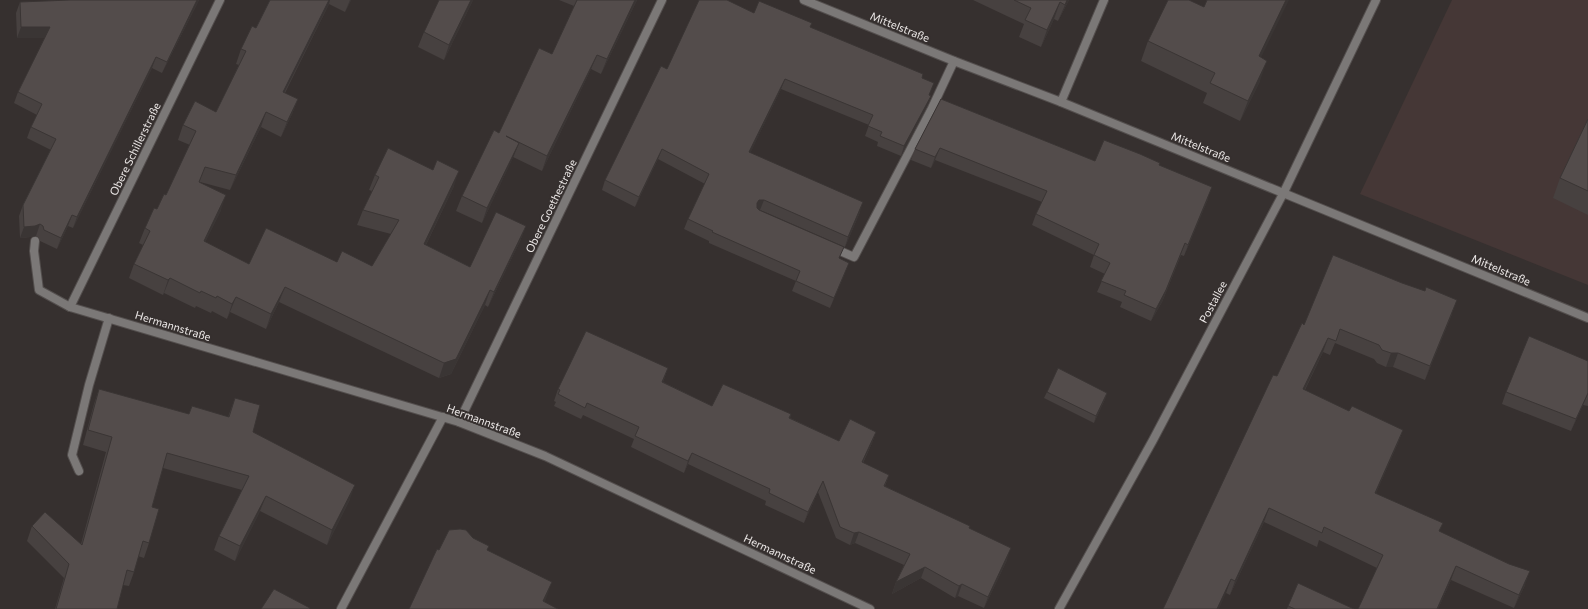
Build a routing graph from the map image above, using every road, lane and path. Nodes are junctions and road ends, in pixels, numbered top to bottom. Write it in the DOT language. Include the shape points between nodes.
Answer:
graph roads {
  1 [pos="220,0"];
  2 [pos="662,0"];
  3 [pos="804,0"];
  4 [pos="1104,0"];
  5 [pos="1376,0"];
  6 [pos="954,61"];
  7 [pos="1062,102"];
  8 [pos="1284,192"];
  9 [pos="35,241"];
  10 [pos="827,245"];
  11 [pos="70,307"];
  12 [pos="109,318"];
  13 [pos="1588,318"];
  14 [pos="443,418"];
  15 [pos="459,422"];
  16 [pos="79,471"];
  17 [pos="342,609"];
  18 [pos="870,609"];
  19 [pos="1059,609"];
  1 -- 11 [label="street, Obere Schillerstraße"];
  2 -- 15 [label="street, Obere Goethestraße"];
  3 -- 6 [label="street, Mittelstraße"];
  4 -- 7 [label="street"];
  5 -- 8 [label="street, Postallee"];
  6 -- 7 [label="street, Mittelstraße"];
  6 -- 10 [label="street" via="854,257"];
  7 -- 8 [label="street, Mittelstraße"];
  8 -- 13 [label="street, Mittelstraße"];
  8 -- 19 [label="street, Postallee" via="1153,440"];
  9 -- 11 [label="street, Hermannstraße" via="39,290"];
  11 -- 12 [label="street, Hermannstraße"];
  12 -- 14 [label="street, Hermannstraße"];
  12 -- 16 [label="street" via="72,455"];
  14 -- 15 [label="street, Hermannstraße"];
  14 -- 17 [label="street"];
  15 -- 18 [label="street, Hermannstraße" via="545,456"];
}
